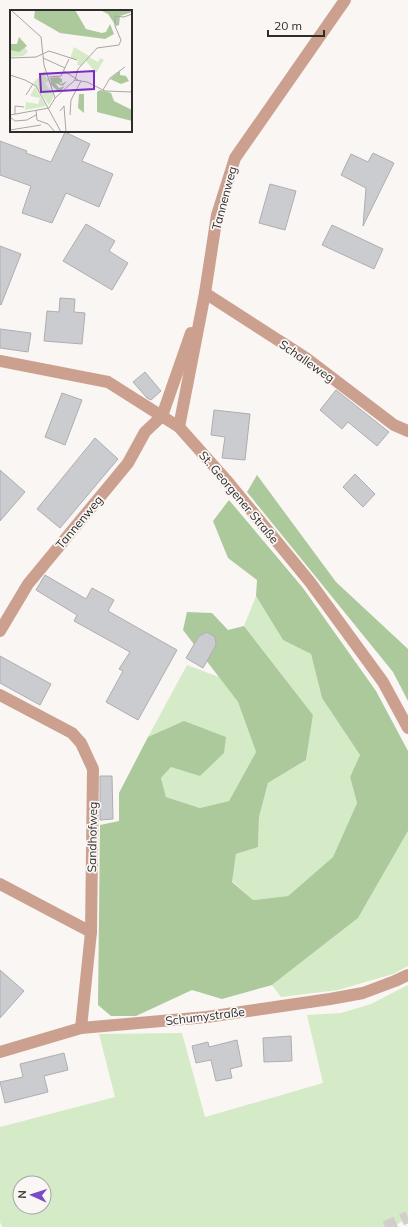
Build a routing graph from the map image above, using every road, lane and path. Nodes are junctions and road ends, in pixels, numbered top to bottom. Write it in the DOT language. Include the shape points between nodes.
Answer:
graph roads {
  1 [pos="344,0"];
  2 [pos="205,293"];
  3 [pos="0,361"];
  4 [pos="162,416"];
  5 [pos="179,427"];
  6 [pos="408,431"];
  7 [pos="0,632"];
  8 [pos="0,696"];
  9 [pos="408,728"];
  10 [pos="0,884"];
  11 [pos="90,932"];
  12 [pos="408,975"];
  13 [pos="81,1028"];
  14 [pos="0,1052"];
  1 -- 2 [label="street, Tannenweg" via="235,158 217,215"];
  2 -- 4 [label="street"];
  2 -- 5 [label="street, Tannenweg"];
  2 -- 6 [label="street, Schalleweg" via="306,358 394,425"];
  3 -- 4 [label="street, St. Georgener Straße" via="108,382"];
  4 -- 5 [label="street, St. Georgener Straße"];
  4 -- 7 [label="street, Tannenweg" via="146,432 128,463 28,584"];
  5 -- 9 [label="street, St. Georgener Straße" via="310,582 383,682"];
  8 -- 11 [label="street, Sandhofweg" via="72,733 81,742 93,769"];
  10 -- 11 [label="street"];
  11 -- 13 [label="street, Sandhofweg"];
  12 -- 13 [label="street, Schumystraße" via="363,993 330,999 207,1017"];
  13 -- 14 [label="street, Schumystraße"];
}
